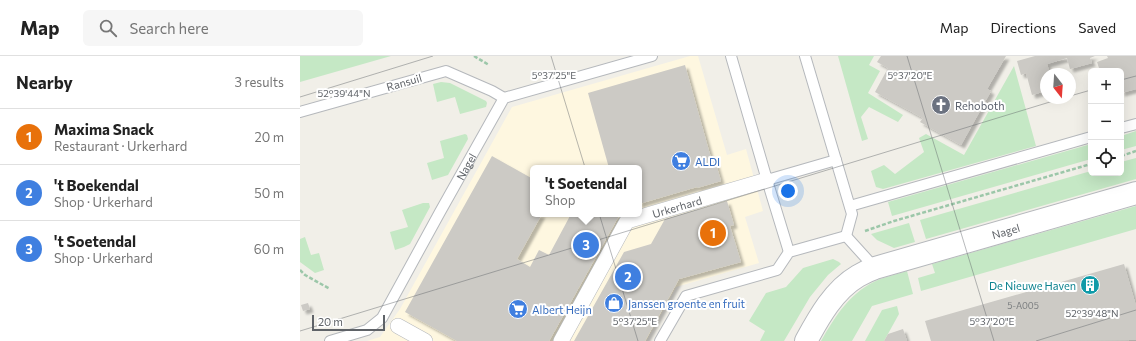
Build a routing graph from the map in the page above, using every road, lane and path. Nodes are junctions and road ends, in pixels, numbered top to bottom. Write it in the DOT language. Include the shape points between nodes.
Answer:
graph roads {
  1 [pos="474,56"];
  2 [pos="652,56"];
  3 [pos="731,56"];
  4 [pos="805,56"];
  5 [pos="489,65"];
  6 [pos="504,98"];
  7 [pos="300,112"];
  8 [pos="1136,124"];
  9 [pos="1124,127"];
  10 [pos="1088,138"];
  11 [pos="1136,151"];
  12 [pos="1124,155"];
  13 [pos="836,160"];
  14 [pos="1088,165"];
  15 [pos="767,180"];
  16 [pos="1136,193"];
  17 [pos="850,206"];
  18 [pos="641,217"];
  19 [pos="642,217"];
  20 [pos="869,229"];
  21 [pos="846,236"];
  22 [pos="789,252"];
  23 [pos="875,268"];
  24 [pos="300,270"];
  25 [pos="330,289"];
  26 [pos="398,326"];
  27 [pos="330,341"];
  28 [pos="425,341"];
  29 [pos="561,341"];
  30 [pos="660,341"];
  31 [pos="806,341"];
  1 -- 5 [label="path"];
  2 -- 6 [label="lane"];
  3 -- 15 [label="lane"];
  4 -- 13 [label="lane"];
  6 -- 7 [label="lane, Ransuil" via="446,71"];
  6 -- 27 [label="lane, Nagel" via="382,318 367,330"];
  8 -- 9 [label="lane"];
  10 -- 17 [label="lane"];
  11 -- 12 [label="path"];
  13 -- 15 [label="lane"];
  13 -- 17 [label="lane"];
  14 -- 20 [label="path"];
  15 -- 19 [label="street, Urkerhard"];
  15 -- 22 [label="lane"];
  16 -- 23 [label="street, Nagel"];
  17 -- 21 [label="lane" via="852,214"];
  18 -- 29 [label="street, Urkerhard" via="627,221"];
  21 -- 22 [label="lane"];
  21 -- 23 [label="lane"];
  22 -- 30 [label="lane" via="777,270 686,296"];
  23 -- 31 [label="street, Nagel" via="858,276 836,295"];
  24 -- 25 [label="path"];
  26 -- 28 [label="street"];
}
